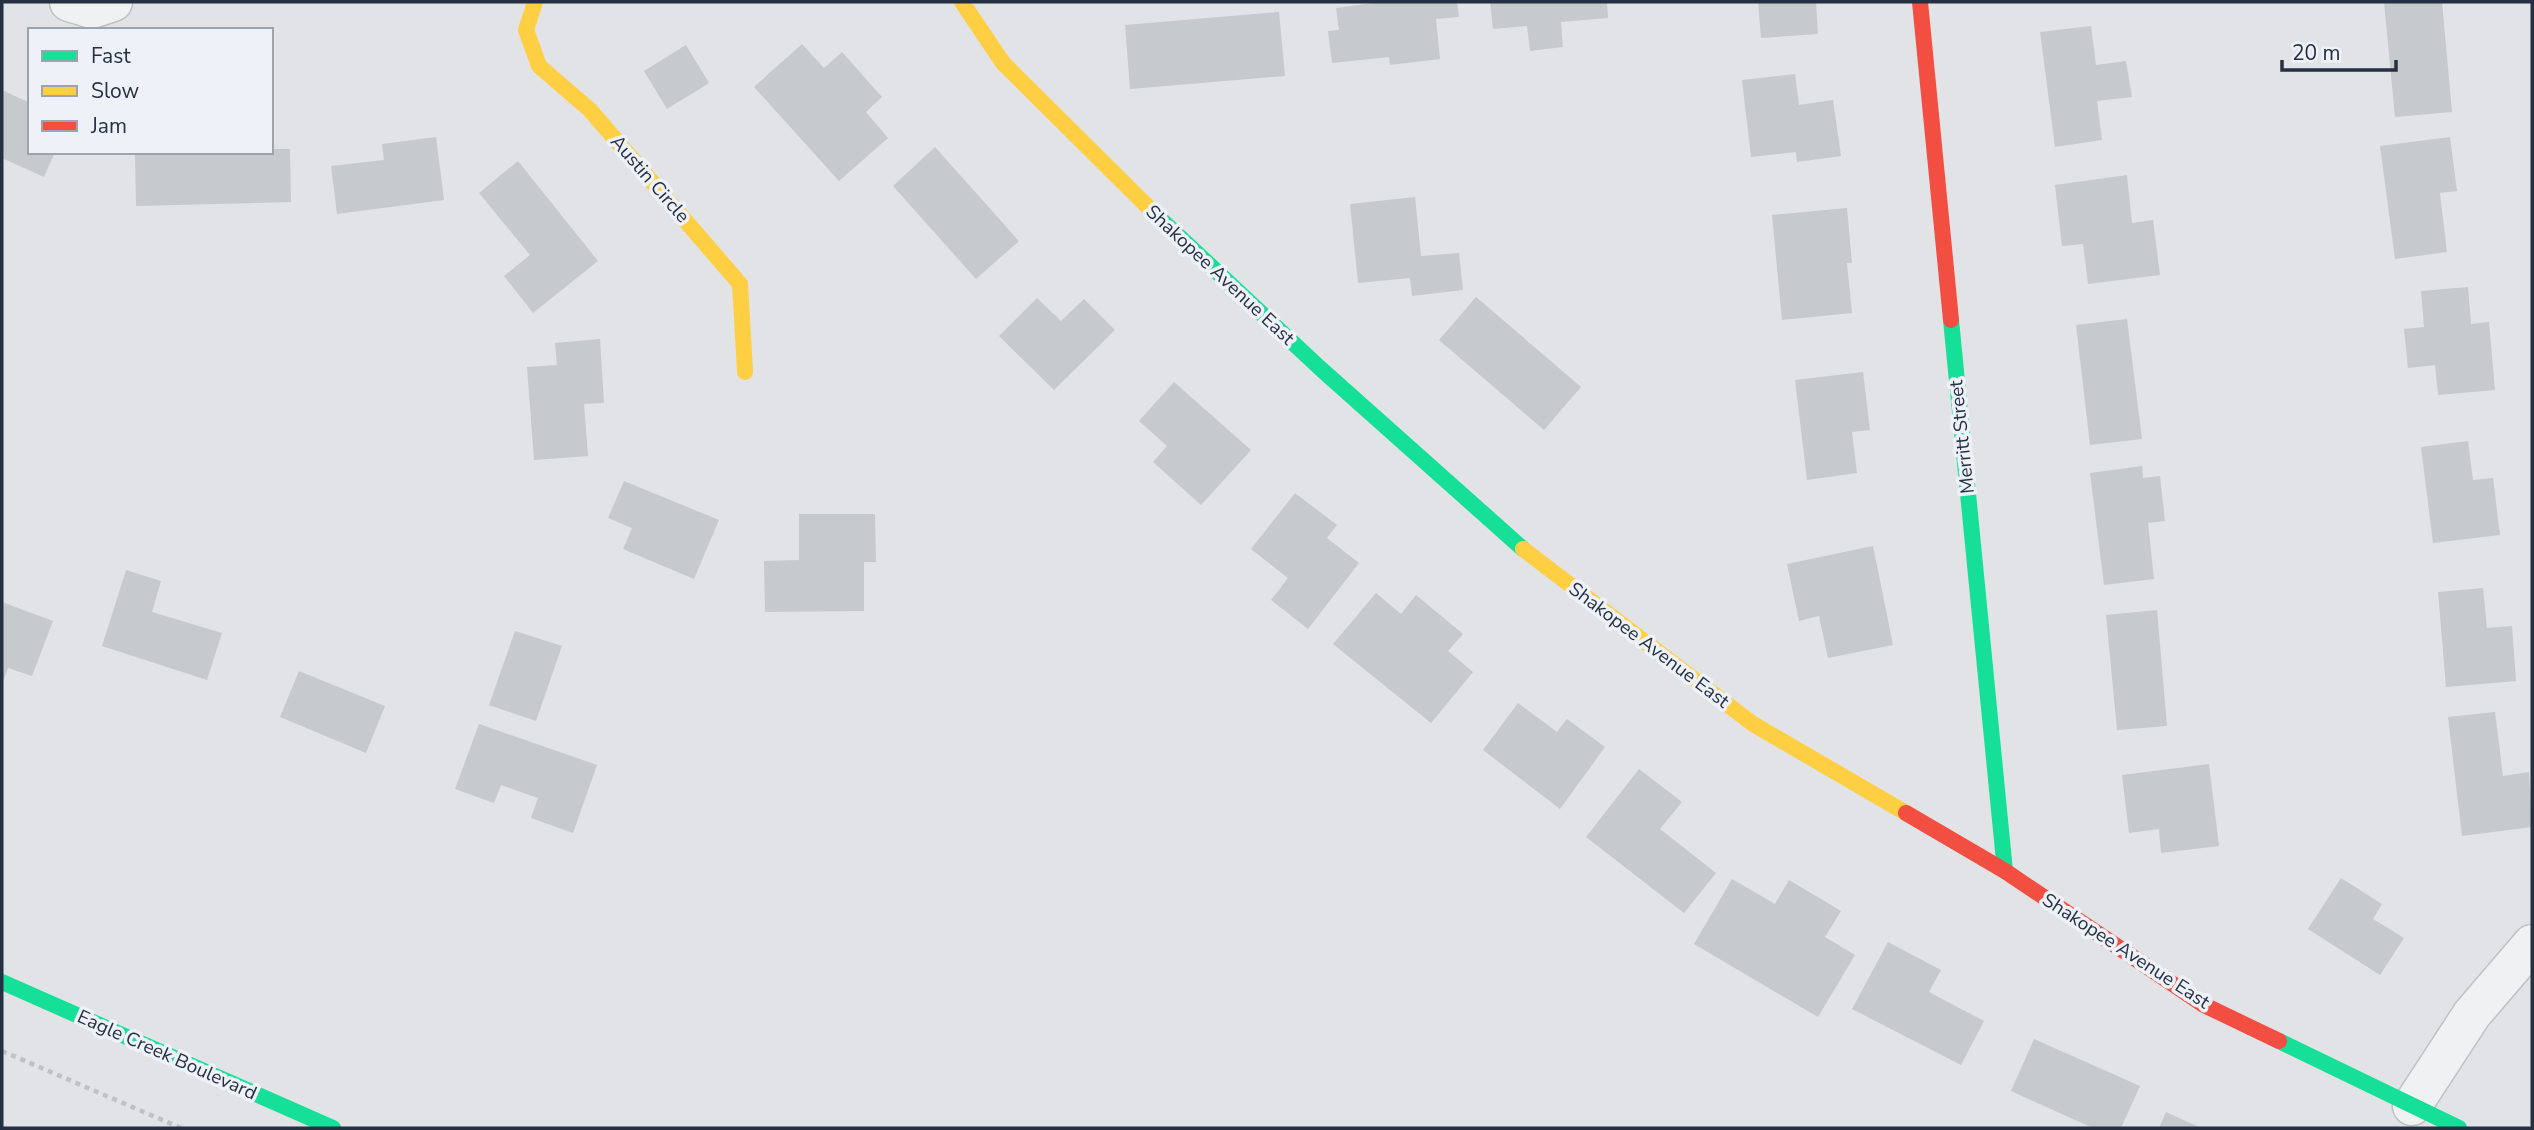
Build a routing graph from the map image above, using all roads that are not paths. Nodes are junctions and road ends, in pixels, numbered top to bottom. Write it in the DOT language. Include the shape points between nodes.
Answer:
graph roads {
  1 [pos="69,2"];
  2 [pos="113,2"];
  3 [pos="534,2"];
  4 [pos="962,2"];
  5 [pos="1920,2"];
  6 [pos="746,372"];
  7 [pos="2005,871"];
  8 [pos="2532,944"];
  9 [pos="2,982"];
  10 [pos="2412,1106"];
  11 [pos="333,1128"];
  12 [pos="2459,1128"];
  1 -- 2 [label="street" via="92,9"];
  3 -- 6 [label="street, Austin Circle" via="526,30 539,65 590,110 740,284"];
  4 -- 7 [label="street, Shakopee Avenue East" via="1003,63 1146,206 1530,555 1753,724"];
  5 -- 7 [label="street, Merritt Street"];
  7 -- 10 [label="street, Shakopee Avenue East" via="2204,1005"];
  8 -- 10 [label="street" via="2472,1014"];
  9 -- 11 [label="street, Eagle Creek Boulevard"];
  10 -- 12 [label="street, Shakopee Avenue East"];
}
